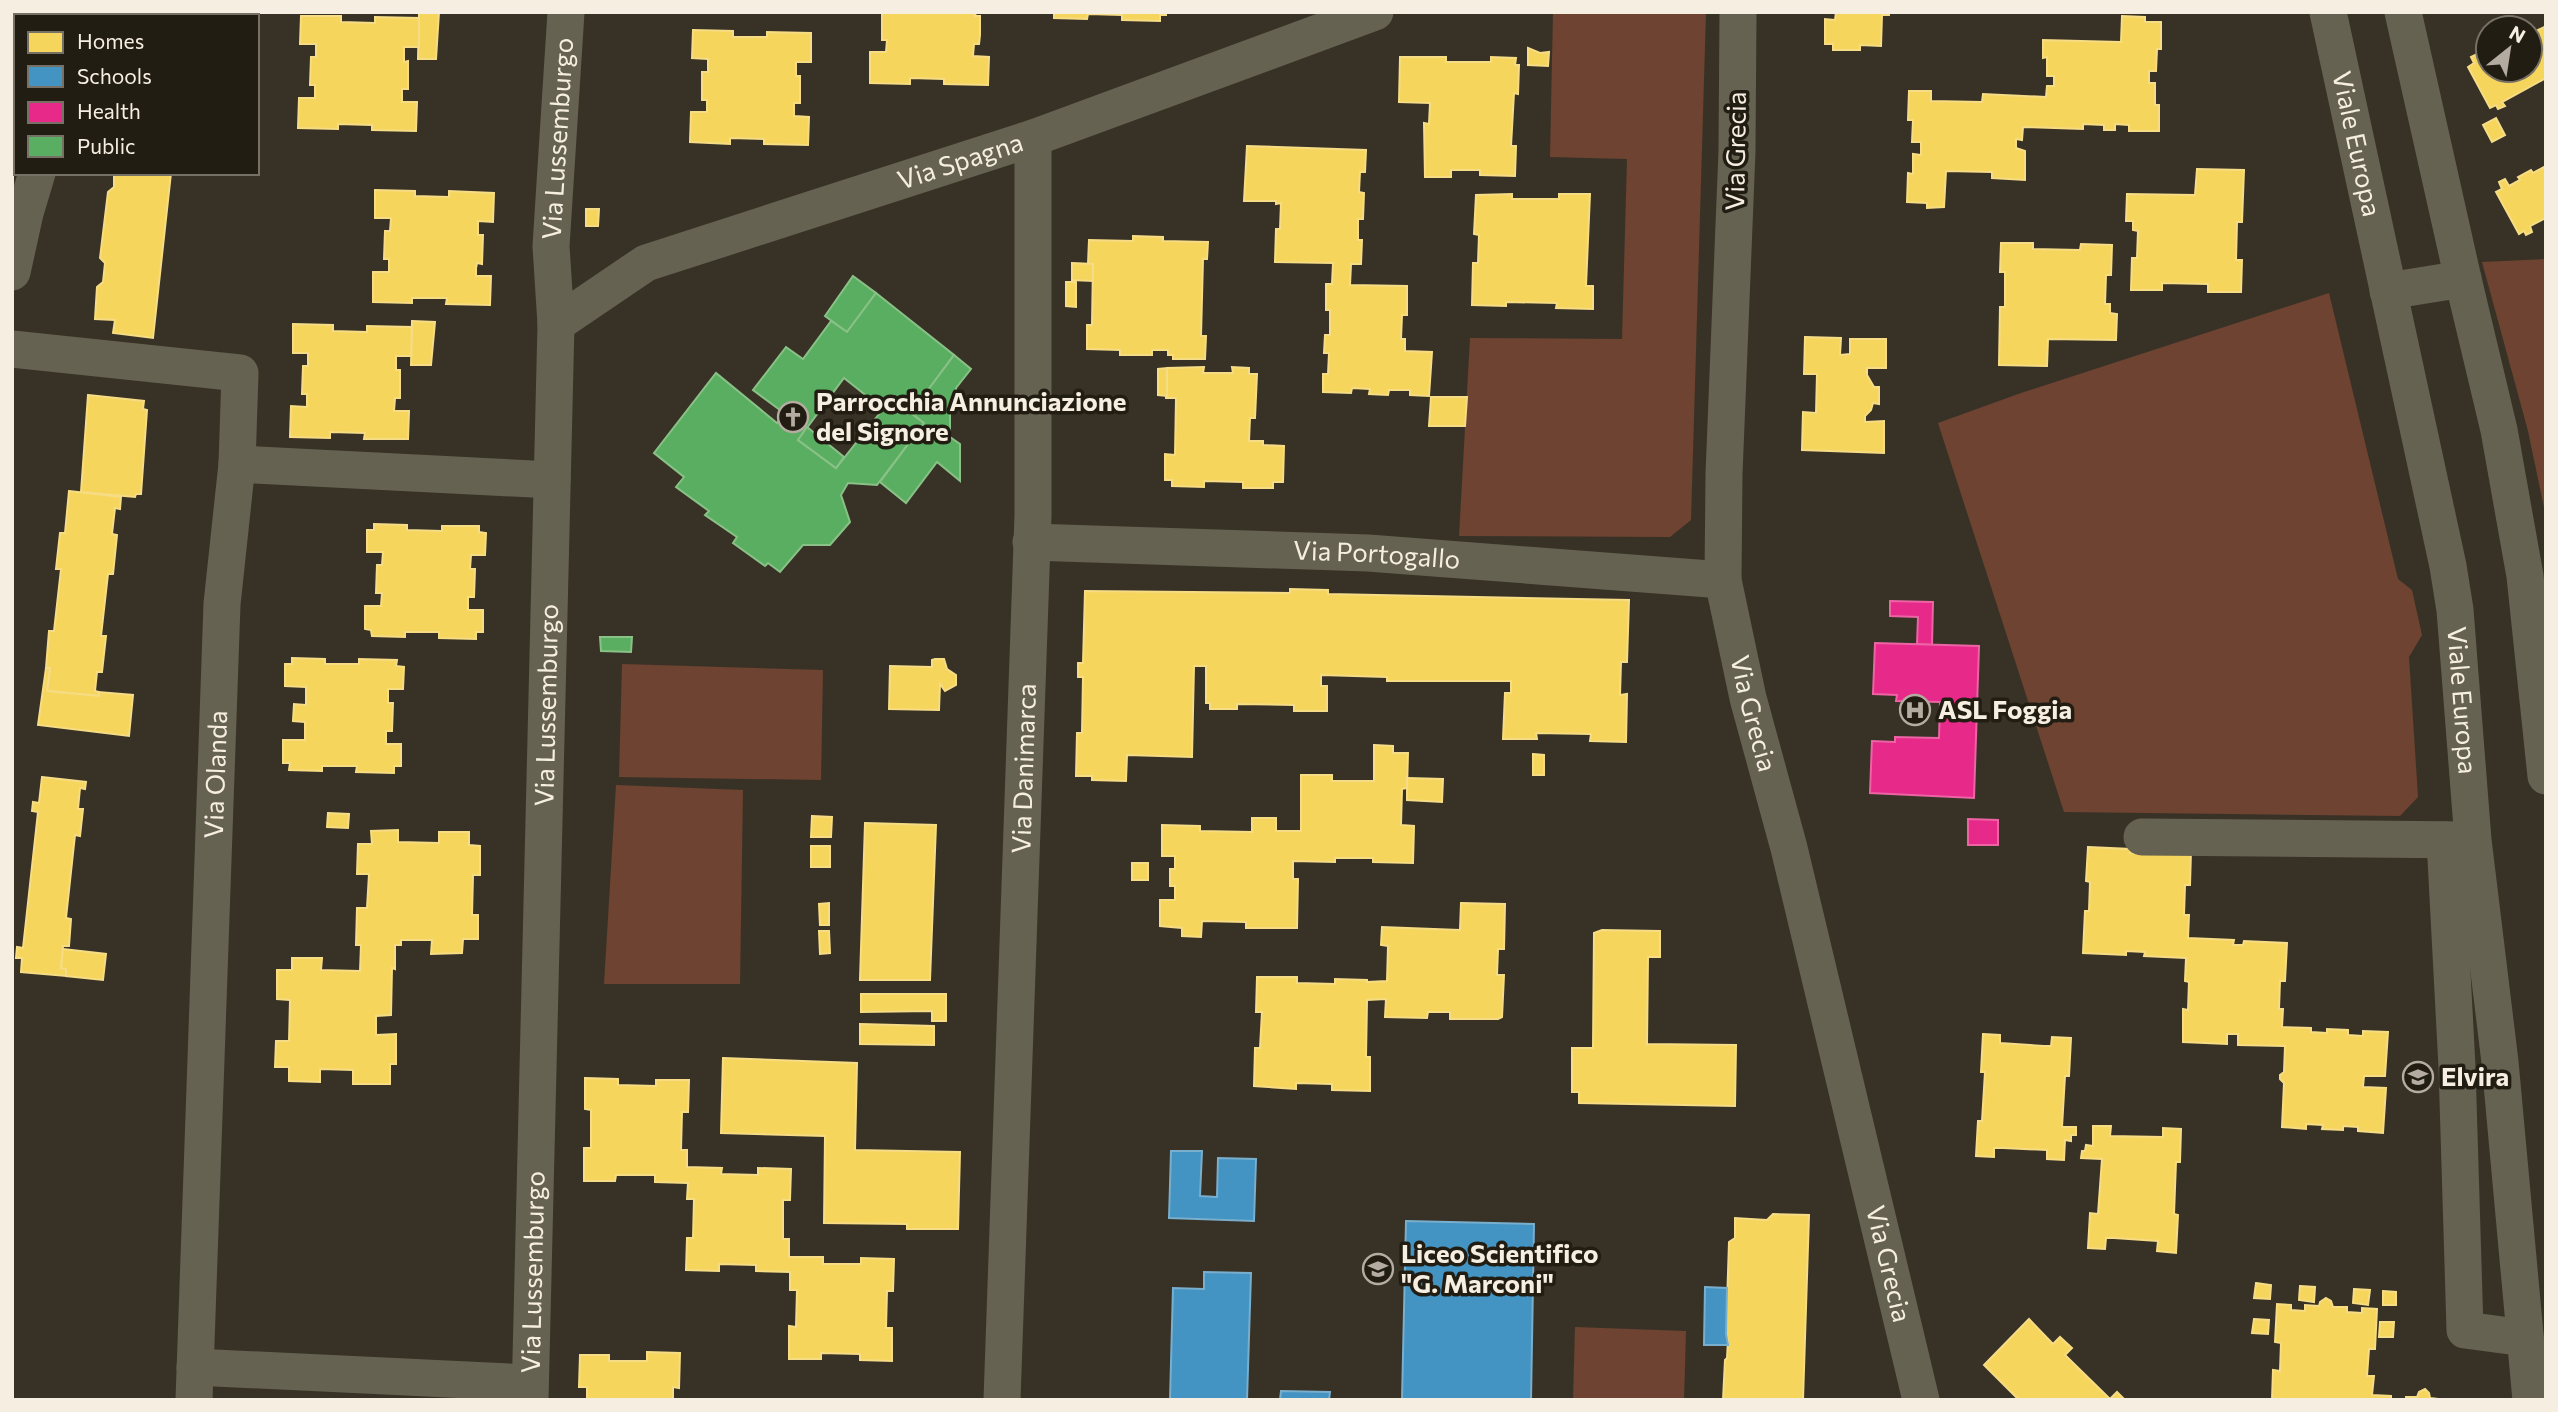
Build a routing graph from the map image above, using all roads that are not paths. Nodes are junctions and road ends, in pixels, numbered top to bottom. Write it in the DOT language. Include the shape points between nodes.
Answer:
graph roads {
  1 [pos="566,12"];
  2 [pos="1375,12"];
  3 [pos="1738,12"];
  4 [pos="2328,12"];
  5 [pos="2403,12"];
  6 [pos="1033,138"];
  7 [pos="36,175"];
  8 [pos="12,272"];
  9 [pos="2463,279"];
  10 [pos="2388,291"];
  11 [pos="556,324"];
  12 [pos="26,351"];
  13 [pos="237,464"];
  14 [pos="552,480"];
  15 [pos="1031,542"];
  16 [pos="1723,580"];
  17 [pos="2546,776"];
  18 [pos="2142,838"];
  19 [pos="2459,839"];
  20 [pos="2504,1106"];
  21 [pos="2459,1111"];
  22 [pos="2525,1338"];
  23 [pos="195,1383"];
  24 [pos="530,1392"];
  25 [pos="1002,1400"];
  26 [pos="1921,1400"];
  27 [pos="2531,1400"];
  1 -- 11 [label="street, Via Lussemburgo" via="551,246"];
  2 -- 6 [label="street, Via Spagna"];
  3 -- 16 [label="street, Via Grecia"];
  4 -- 10 [label="street, Viale Europa"];
  5 -- 9 [label="street"];
  6 -- 11 [label="street, Via Spagna" via="646,263"];
  6 -- 15 [label="street, Via Danimarca"];
  7 -- 8 [label="street"];
  9 -- 10 [label="street"];
  9 -- 17 [label="street" via="2499,430 2525,576"];
  10 -- 19 [label="street, Viale Europa" via="2455,610"];
  11 -- 14 [label="street, Via Lussemburgo"];
  12 -- 13 [label="street, Via Olanda" via="240,373"];
  13 -- 14 [label="street"];
  13 -- 23 [label="street, Via Olanda" via="222,604"];
  14 -- 24 [label="street, Via Lussemburgo"];
  15 -- 16 [label="street, Via Portogallo" via="1368,553"];
  15 -- 25 [label="street, Via Danimarca"];
  16 -- 26 [label="street, Via Grecia"];
  18 -- 19 [label="street"];
  19 -- 20 [label="street, Viale Europa"];
  19 -- 21 [label="street"];
  20 -- 21 [label="street"];
  20 -- 22 [label="street, Viale Europa"];
  21 -- 22 [label="street" via="2465,1330"];
  22 -- 27 [label="street, Viale Europa"];
  23 -- 24 [label="street" via="327,1374"];
}
